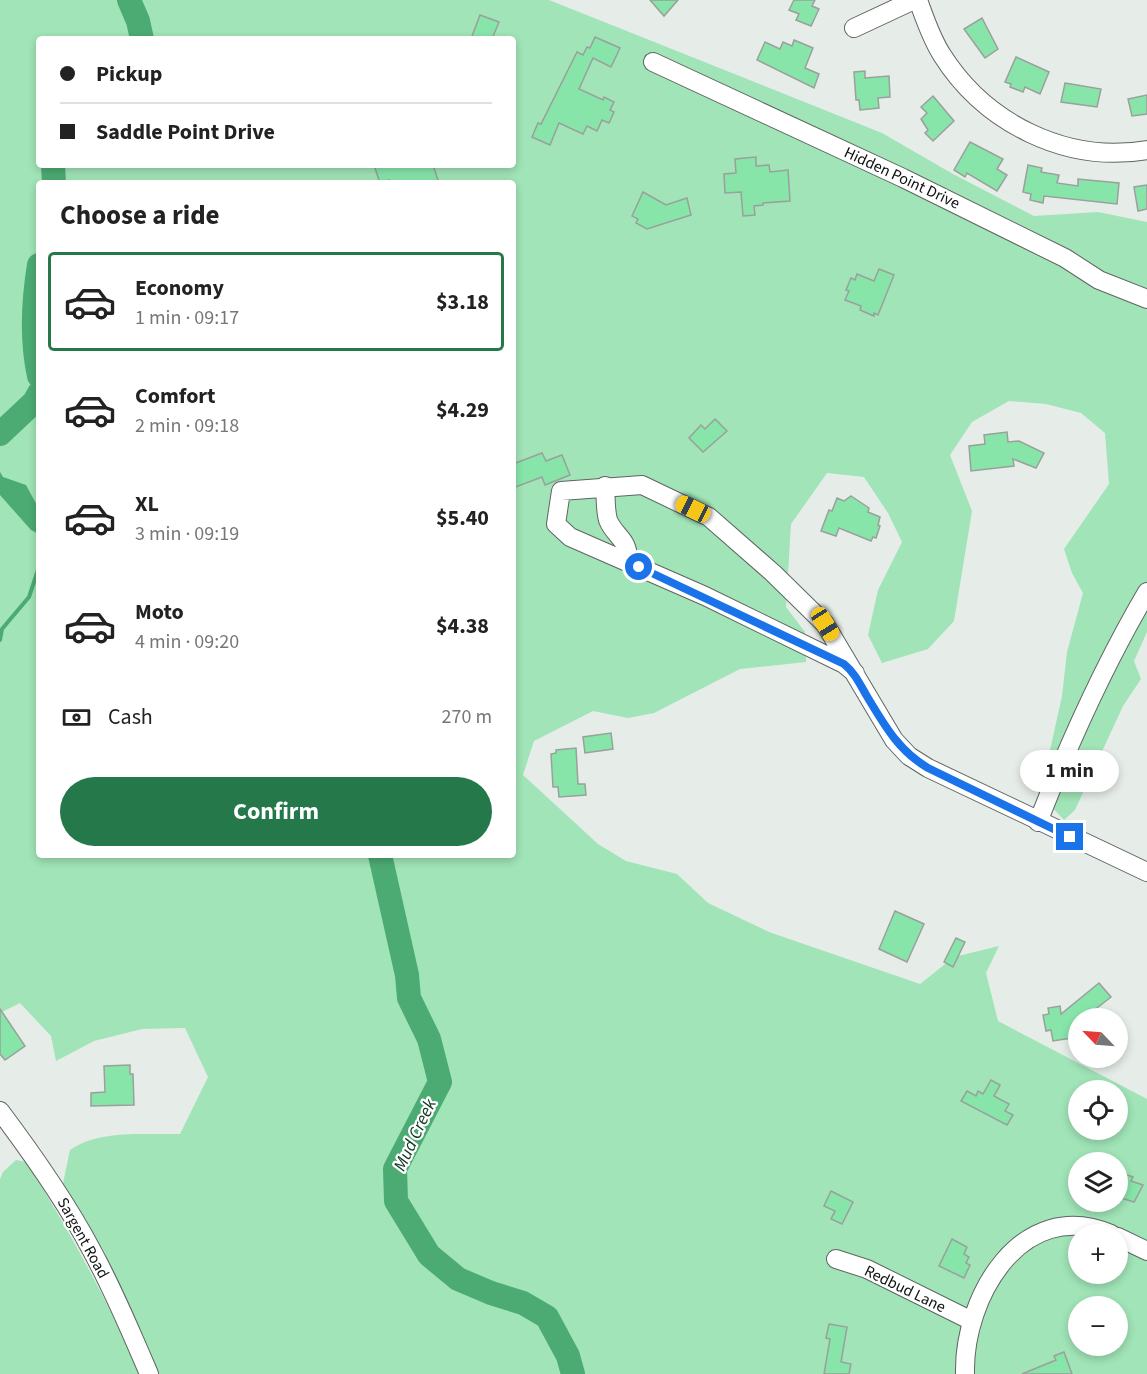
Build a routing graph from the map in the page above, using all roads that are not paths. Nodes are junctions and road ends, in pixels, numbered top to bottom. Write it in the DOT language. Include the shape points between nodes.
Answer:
graph roads {
  1 [pos="916,0"];
  2 [pos="854,28"];
  3 [pos="653,62"];
  4 [pos="1147,150"];
  5 [pos="1147,299"];
  6 [pos="606,486"];
  7 [pos="628,561"];
  8 [pos="1147,592"];
  9 [pos="855,673"];
  10 [pos="1038,822"];
  11 [pos="1147,872"];
  12 [pos="0,1111"];
  13 [pos="1068,1227"];
  14 [pos="1128,1242"];
  15 [pos="1147,1251"];
  16 [pos="836,1259"];
  17 [pos="972,1321"];
  18 [pos="149,1374"];
  19 [pos="965,1374"];
  1 -- 2 [label="street"];
  1 -- 4 [label="street" via="952,71 1005,120 1037,137 1077,149 1119,153"];
  3 -- 5 [label="street, Hidden Point Drive" via="903,178 1065,258 1094,277"];
  6 -- 7 [label="street" via="609,522 628,550"];
  6 -- 7 [label="street" via="561,491 556,524 570,537"];
  6 -- 9 [label="street" via="642,485 709,517 825,624"];
  7 -- 9 [label="street" via="844,664"];
  8 -- 10 [label="street" via="1122,634 1072,739"];
  9 -- 10 [label="street" via="894,740 913,759"];
  10 -- 11 [label="street"];
  12 -- 18 [label="street, Sargent Road" via="78,1224 115,1294"];
  13 -- 17 [label="street" via="1030,1237 1007,1255"];
  14 -- 15 [label="street"];
  16 -- 17 [label="street, Redbud Lane" via="867,1269"];
  17 -- 19 [label="street"];
}
